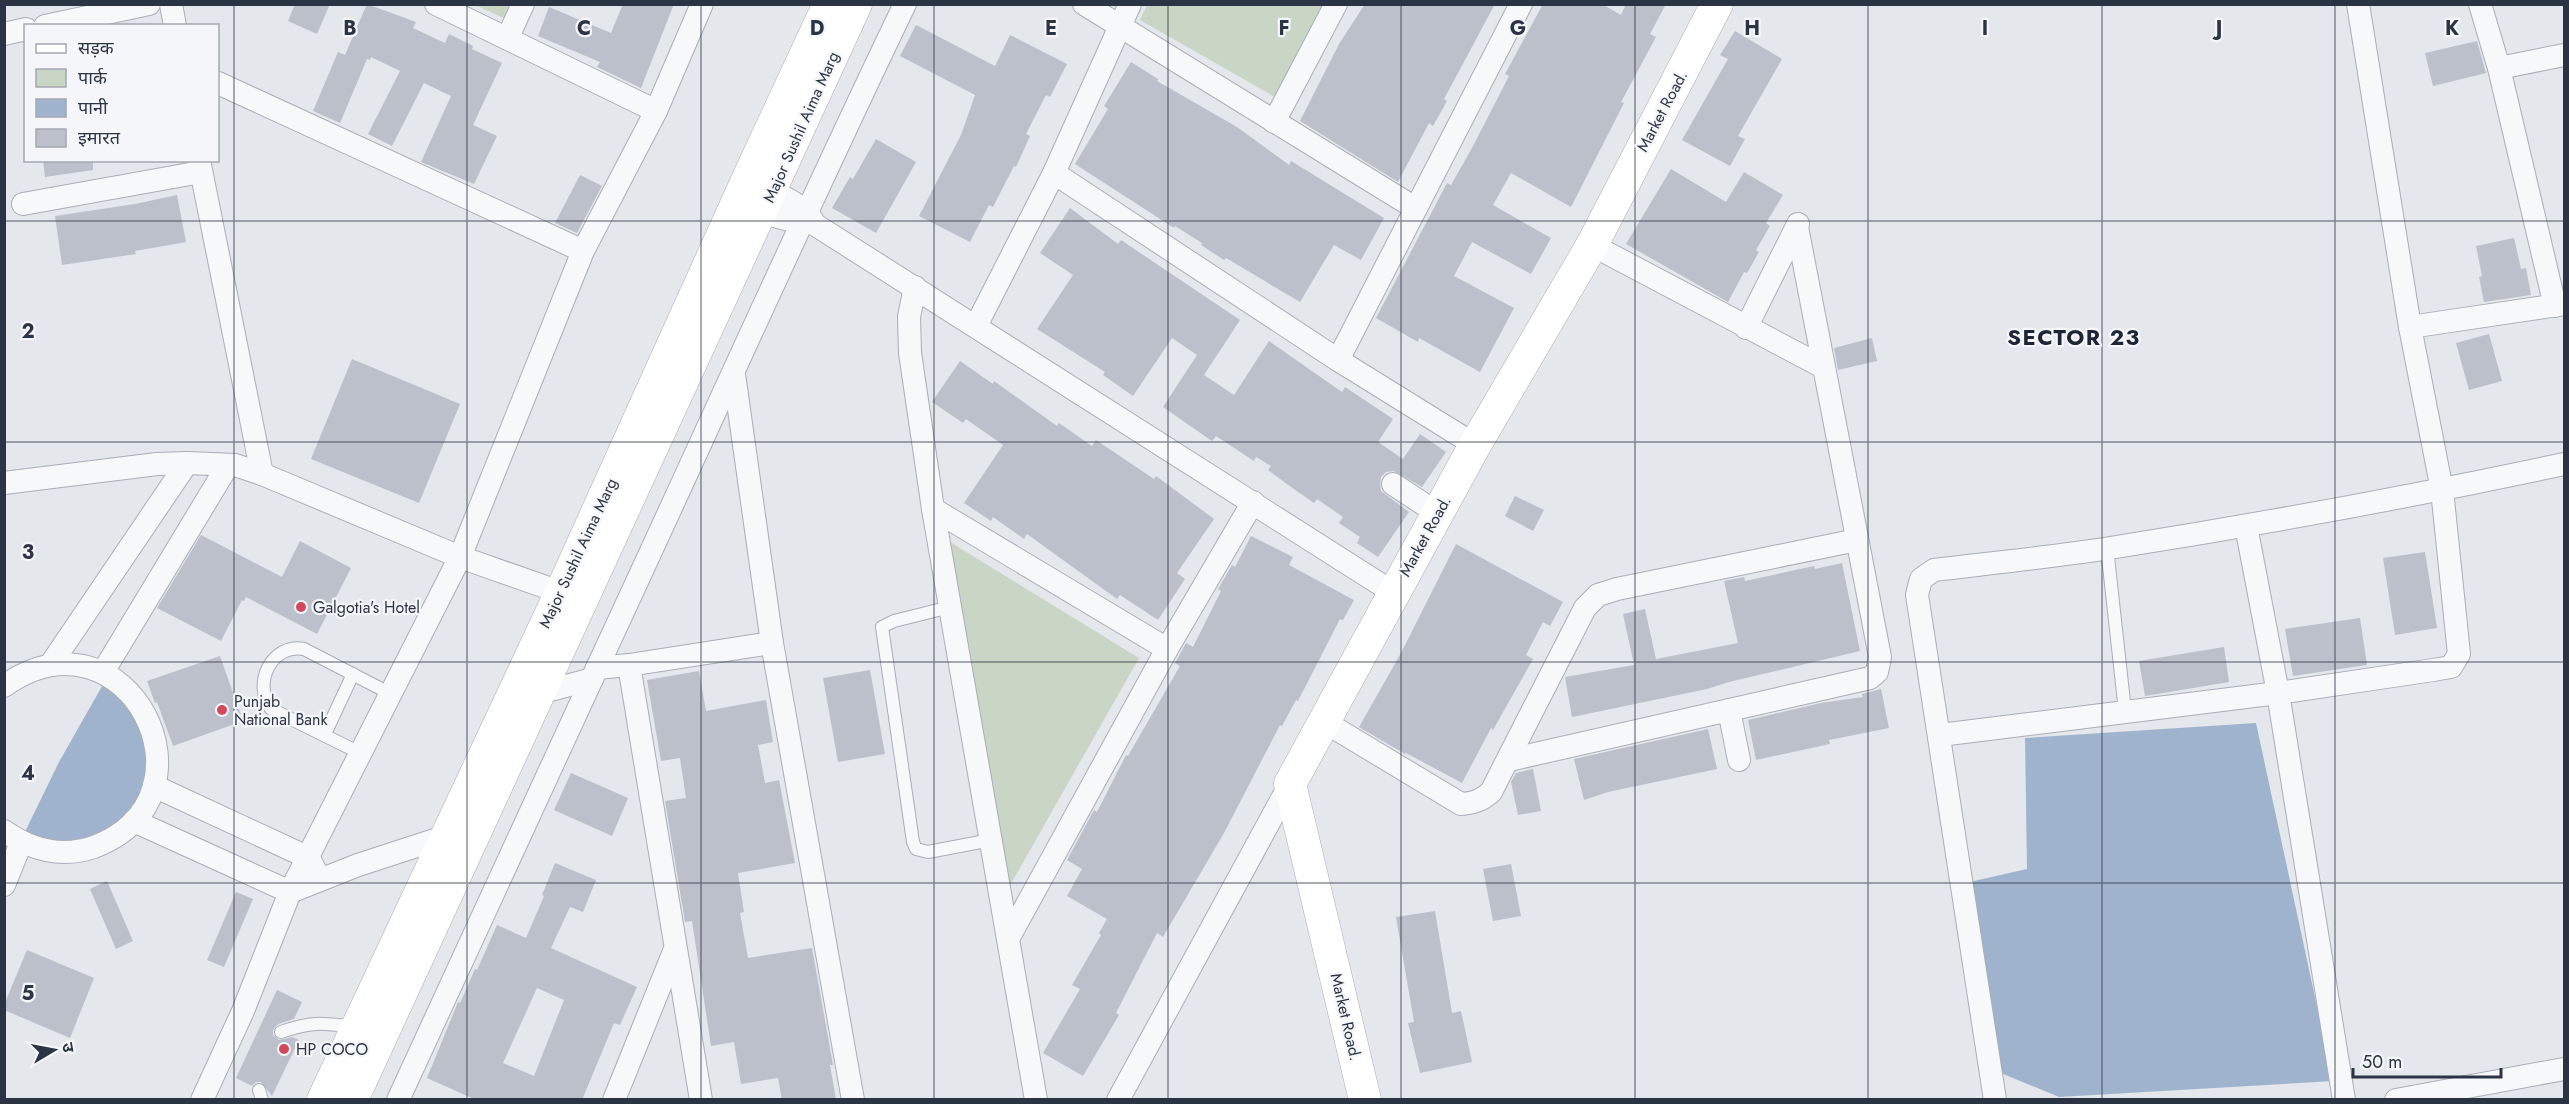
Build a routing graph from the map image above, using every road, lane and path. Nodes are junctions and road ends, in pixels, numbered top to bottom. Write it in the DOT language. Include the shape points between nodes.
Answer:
graph roads {
  1 [pos="149,4"];
  2 [pos="171,4"];
  3 [pos="436,4"];
  4 [pos="523,4"];
  5 [pos="702,4"];
  6 [pos="829,4"];
  7 [pos="856,4"];
  8 [pos="905,4"];
  9 [pos="1084,4"];
  10 [pos="1130,4"];
  11 [pos="1336,4"];
  12 [pos="1521,4"];
  13 [pos="1717,4"];
  14 [pos="2358,4"];
  15 [pos="2480,4"];
  16 [pos="54,24"];
  17 [pos="175,24"];
  18 [pos="1119,27"];
  19 [pos="24,29"];
  20 [pos="4,34"];
  21 [pos="508,37"];
  22 [pos="2565,55"];
  23 [pos="2499,68"];
  24 [pos="219,83"];
  25 [pos="656,111"];
  26 [pos="1274,122"];
  27 [pos="200,166"];
  28 [pos="1054,172"];
  29 [pos="755,195"];
  30 [pos="23,204"];
  31 [pos="1415,208"];
  32 [pos="807,219"];
  33 [pos="1592,245"];
  34 [pos="583,251"];
  35 [pos="915,287"];
  36 [pos="2560,305"];
  37 [pos="976,326"];
  38 [pos="2410,327"];
  39 [pos="1746,328"];
  40 [pos="1338,360"];
  41 [pos="1823,367"];
  42 [pos="734,374"];
  43 [pos="1475,445"];
  44 [pos="187,463"];
  45 [pos="2565,464"];
  46 [pos="228,465"];
  47 [pos="262,474"];
  48 [pos="4,483"];
  49 [pos="1393,484"];
  50 [pos="2442,490"];
  51 [pos="1253,502"];
  52 [pos="933,509"];
  53 [pos="1437,513"];
  54 [pos="2246,526"];
  55 [pos="1857,540"];
  56 [pos="2107,548"];
  57 [pos="460,557"];
  58 [pos="1394,593"];
  59 [pos="572,596"];
  60 [pos="950,607"];
  61 [pos="772,643"];
  62 [pos="1167,649"];
  63 [pos="51,664"];
  64 [pos="629,665"];
  65 [pos="103,672"];
  66 [pos="594,673"];
  67 [pos="353,674"];
  68 [pos="4,686"];
  69 [pos="540,693"];
  70 [pos="2278,693"];
  71 [pos="392,694"];
  72 [pos="1729,710"];
  73 [pos="2125,711"];
  74 [pos="1323,721"];
  75 [pos="325,734"];
  76 [pos="1940,735"];
  77 [pos="362,754"];
  78 [pos="1509,760"];
  79 [pos="1739,760"];
  80 [pos="1290,784"];
  81 [pos="154,786"];
  82 [pos="134,821"];
  83 [pos="13,837"];
  84 [pos="444,837"];
  85 [pos="991,840"];
  86 [pos="309,858"];
  87 [pos="319,880"];
  88 [pos="4,885"];
  89 [pos="290,892"];
  90 [pos="1008,939"];
  91 [pos="675,949"];
  92 [pos="281,1032"];
  93 [pos="369,1032"];
  94 [pos="2565,1069"];
  95 [pos="202,1100"];
  96 [pos="323,1100"];
  97 [pos="352,1100"];
  98 [pos="398,1100"];
  99 [pos="614,1100"];
  100 [pos="701,1100"];
  101 [pos="853,1100"];
  102 [pos="1036,1100"];
  103 [pos="1118,1100"];
  104 [pos="1365,1100"];
  105 [pos="1995,1100"];
  106 [pos="2344,1100"];
  107 [pos="2396,1100"];
  1 -- 16 [label="street"];
  2 -- 17 [label="street"];
  3 -- 21 [label="street"];
  4 -- 21 [label="street"];
  5 -- 25 [label="street"];
  6 -- 29 [label="street, Major Sushil Aima Marg"];
  7 -- 29 [label="street, Major Sushil Aima Marg"];
  8 -- 32 [label="street"];
  9 -- 18 [label="street"];
  10 -- 18 [label="street"];
  11 -- 26 [label="street"];
  12 -- 31 [label="street"];
  13 -- 33 [label="street, Market Road."];
  14 -- 38 [label="street"];
  15 -- 23 [label="street"];
  18 -- 26 [label="street"];
  18 -- 28 [label="street"];
  19 -- 20 [label="street"];
  21 -- 25 [label="street"];
  22 -- 23 [label="street"];
  23 -- 36 [label="street"];
  24 -- 34 [label="street"];
  25 -- 34 [label="street"];
  26 -- 31 [label="street"];
  27 -- 30 [label="street"];
  27 -- 47 [label="street"];
  28 -- 37 [label="street"];
  28 -- 40 [label="street"];
  29 -- 32 [label="street"];
  29 -- 59 [label="street, Major Sushil Aima Marg"];
  31 -- 40 [label="street"];
  32 -- 35 [label="street"];
  32 -- 42 [label="street"];
  33 -- 39 [label="street"];
  33 -- 43 [label="street, Market Road."];
  34 -- 57 [label="street"];
  35 -- 37 [label="street"];
  35 -- 52 [label="street" via="908,330"];
  36 -- 38 [label="street"];
  37 -- 51 [label="street"];
  38 -- 50 [label="street"];
  39 -- 41 [label="street"];
  39 -- 41 [label="street" via="1800,221"];
  40 -- 43 [label="street"];
  41 -- 55 [label="street"];
  42 -- 61 [label="street"];
  42 -- 66 [label="street"];
  43 -- 53 [label="street, Market Road."];
  44 -- 46 [label="street"];
  44 -- 48 [label="street"];
  44 -- 63 [label="street"];
  45 -- 50 [label="street"];
  46 -- 47 [label="street"];
  46 -- 65 [label="street"];
  47 -- 57 [label="street"];
  49 -- 53 [label="street"];
  50 -- 54 [label="street"];
  50 -- 70 [label="street" via="2459,634 2459,654 2451,667"];
  51 -- 58 [label="street"];
  51 -- 62 [label="street"];
  52 -- 60 [label="street"];
  52 -- 62 [label="street"];
  53 -- 58 [label="street, Market Road."];
  54 -- 56 [label="street"];
  54 -- 70 [label="street"];
  55 -- 72 [label="street" via="1880,657 1877,672 1870,678"];
  55 -- 78 [label="street" via="1598,596 1585,608"];
  56 -- 73 [label="lane"];
  56 -- 76 [label="street" via="1934,570 1921,579 1917,595"];
  57 -- 59 [label="street"];
  57 -- 71 [label="street"];
  58 -- 74 [label="street, Market Road."];
  59 -- 69 [label="street, Major Sushil Aima Marg"];
  59 -- 84 [label="street, Major Sushil Aima Marg"];
  60 -- 85 [label="street"];
  60 -- 85 [label="lane" via="882,627 914,842 916,849 928,852"];
  61 -- 64 [label="street"];
  61 -- 101 [label="street"];
  62 -- 90 [label="street"];
  63 -- 65 [label="street"];
  63 -- 68 [label="street" via="22,673"];
  64 -- 66 [label="street"];
  64 -- 91 [label="street"];
  65 -- 81 [label="street" via="125,687 143,708 154,732 158,759"];
  66 -- 69 [label="street"];
  66 -- 98 [label="street"];
  67 -- 71 [label="lane"];
  67 -- 75 [label="lane"];
  67 -- 75 [label="lane" via="294,647 274,659 263,676 262,690 271,709"];
  69 -- 93 [label="street, Major Sushil Aima Marg"];
  70 -- 73 [label="street"];
  70 -- 106 [label="street"];
  71 -- 77 [label="street"];
  72 -- 78 [label="street"];
  72 -- 79 [label="street"];
  73 -- 76 [label="street"];
  74 -- 78 [label="street" via="1461,804 1484,799"];
  74 -- 80 [label="street, Market Road."];
  75 -- 77 [label="lane"];
  76 -- 105 [label="street"];
  77 -- 86 [label="street"];
  80 -- 103 [label="street"];
  80 -- 104 [label="street, Market Road."];
  81 -- 82 [label="street"];
  81 -- 86 [label="street"];
  82 -- 83 [label="street" via="110,841 81,851 51,852"];
  82 -- 89 [label="street"];
  83 -- 88 [label="street"];
  84 -- 87 [label="street"];
  84 -- 93 [label="street, Major Sushil Aima Marg"];
  85 -- 90 [label="street"];
  86 -- 87 [label="street"];
  86 -- 89 [label="street"];
  87 -- 89 [label="street"];
  89 -- 95 [label="street" via="243,1011"];
  90 -- 102 [label="street"];
  91 -- 99 [label="street"];
  91 -- 100 [label="street"];
  92 -- 93 [label="lane" via="306,1023 320,1023"];
  93 -- 96 [label="street, Major Sushil Aima Marg"];
  93 -- 97 [label="street, Major Sushil Aima Marg"];
  94 -- 107 [label="street"];
}
